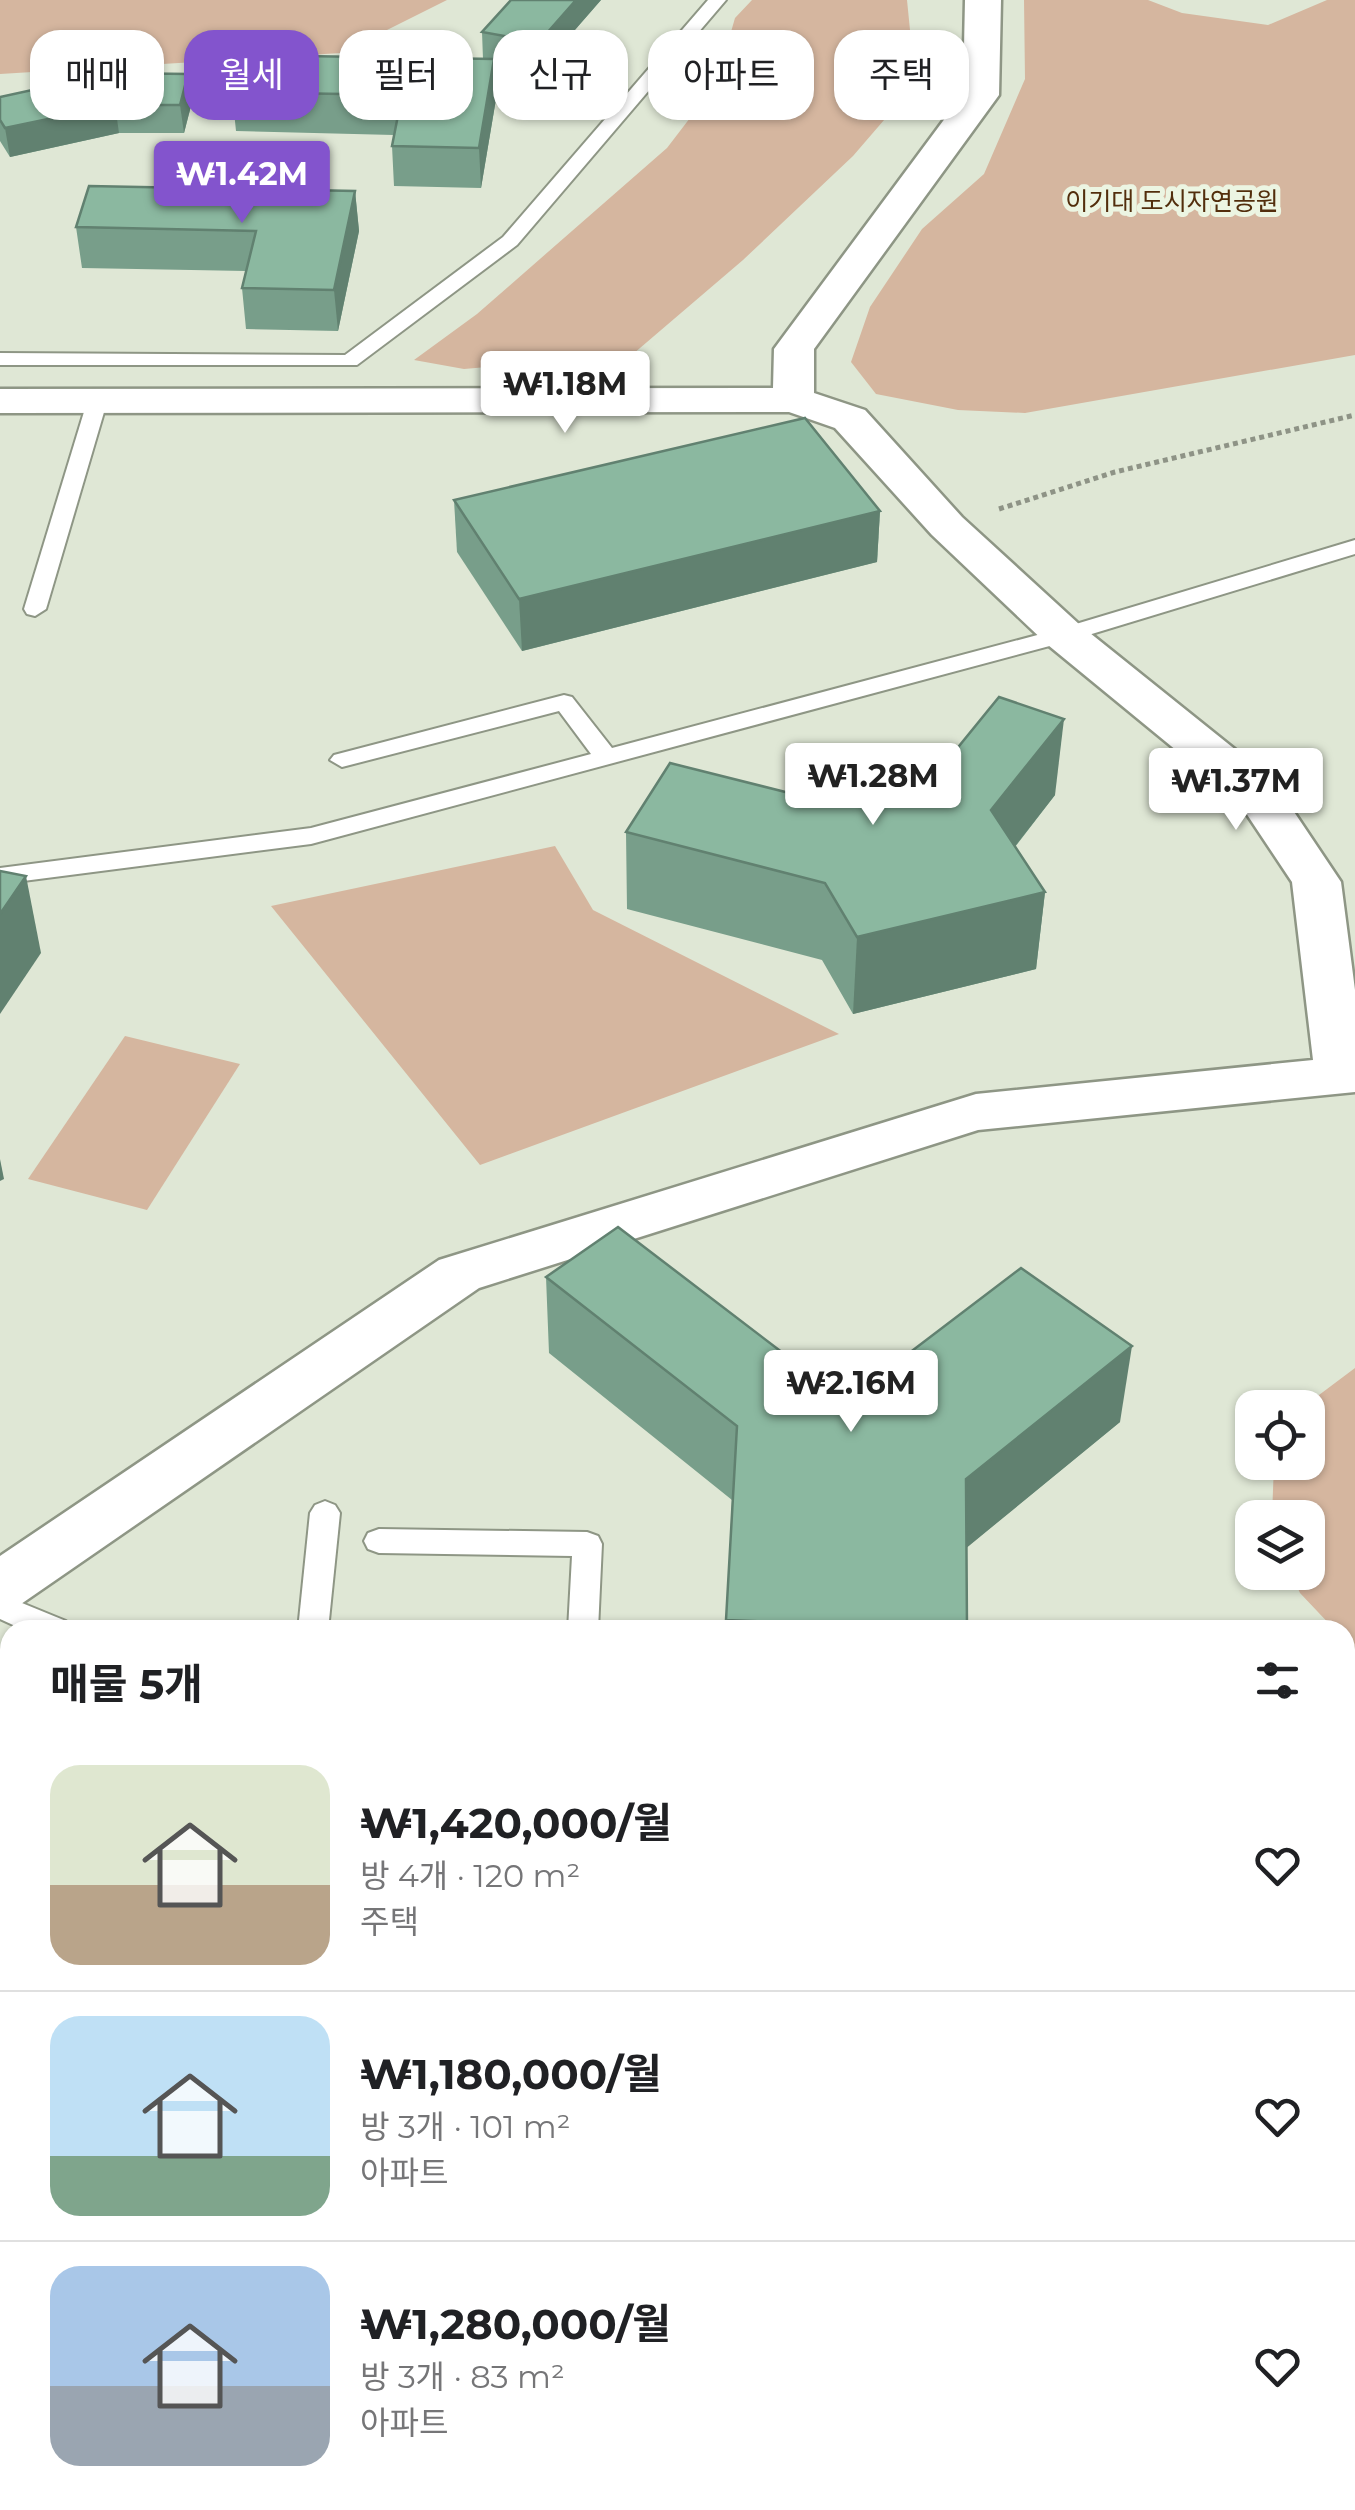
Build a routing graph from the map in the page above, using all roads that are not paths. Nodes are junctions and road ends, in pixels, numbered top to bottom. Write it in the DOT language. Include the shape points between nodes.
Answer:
graph roads {
  1 [pos="717,0"];
  2 [pos="983,0"];
  3 [pos="0,359"];
  4 [pos="792,400"];
  5 [pos="0,402"];
  6 [pos="97,402"];
  7 [pos="1355,547"];
  8 [pos="35,608"];
  9 [pos="1064,636"];
  10 [pos="606,757"];
  11 [pos="342,760"];
  12 [pos="0,876"];
  13 [pos="1348,1073"];
  14 [pos="326,1513"];
  15 [pos="379,1541"];
  16 [pos="0,1587"];
  17 [pos="0,1606"];
  18 [pos="32,1620"];
  19 [pos="314,1620"];
  20 [pos="583,1620"];
  1 -- 3 [label="lane" via="510,241 350,361"];
  2 -- 4 [label="street" via="981,95 794,349"];
  4 -- 6 [label="street"];
  4 -- 9 [label="street" via="850,419 947,526"];
  5 -- 6 [label="street"];
  6 -- 8 [label="lane"];
  7 -- 9 [label="lane"];
  9 -- 10 [label="lane"];
  9 -- 13 [label="street" via="1255,790 1316,882"];
  10 -- 11 [label="lane" via="564,702"];
  10 -- 12 [label="lane" via="310,836"];
  13 -- 16 [label="street" via="976,1112 459,1274"];
  14 -- 19 [label="lane"];
  15 -- 20 [label="lane" via="587,1544"];
  17 -- 18 [label="lane"];
}
